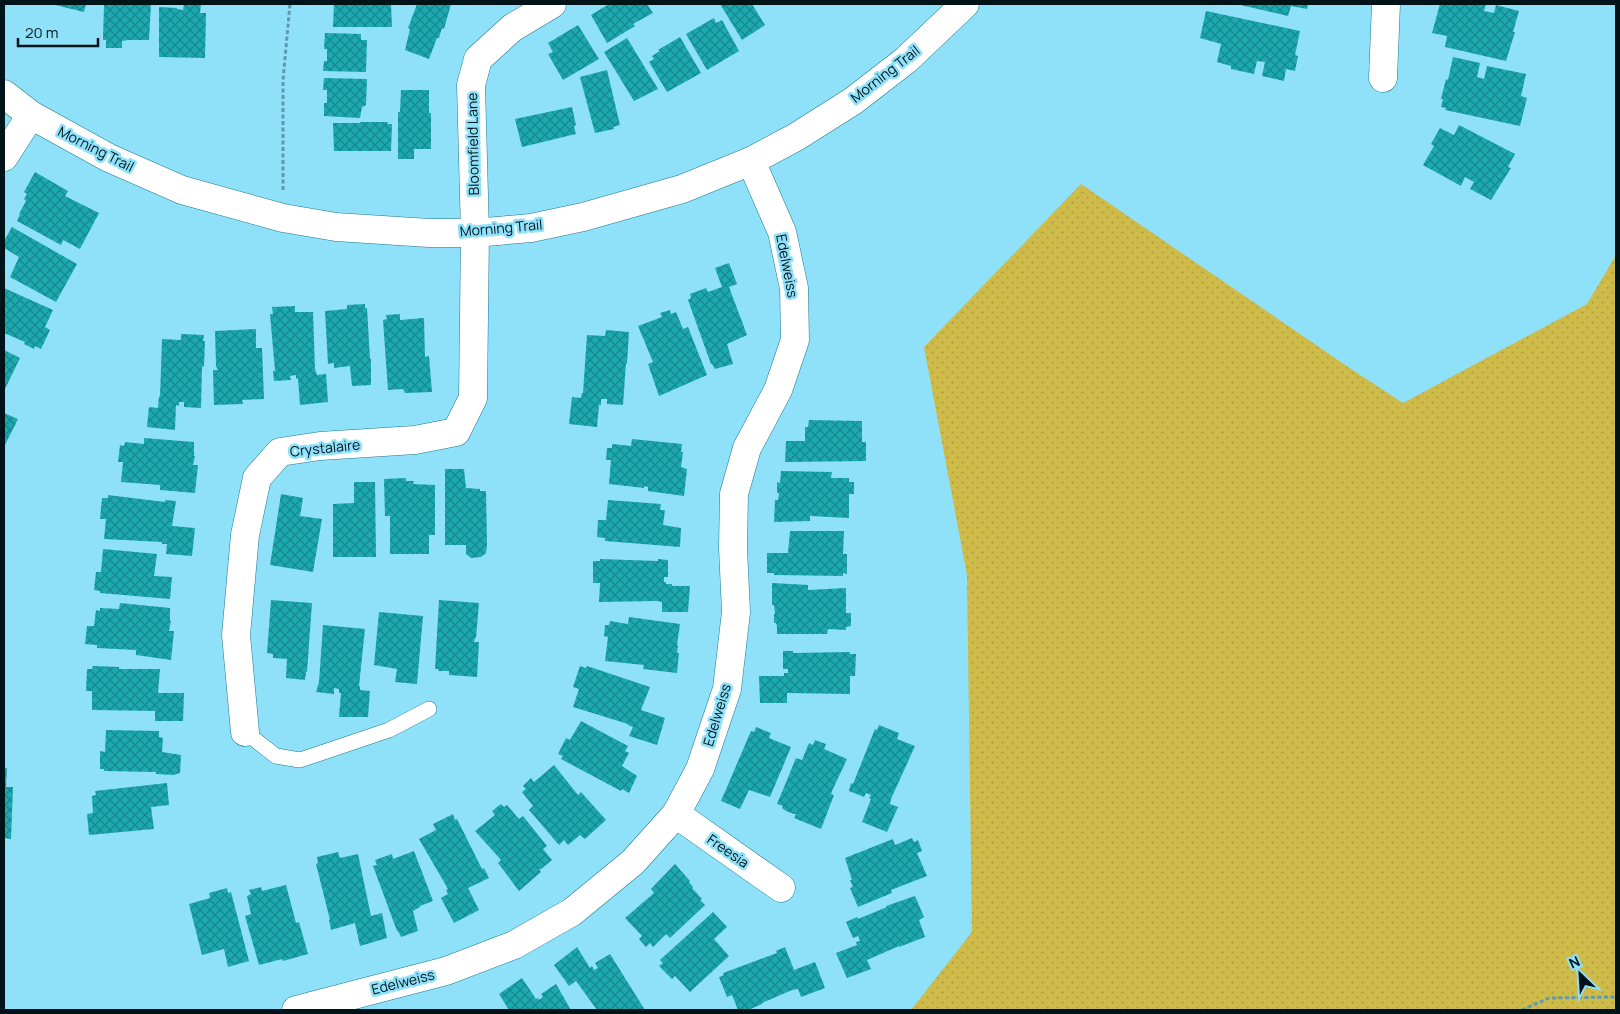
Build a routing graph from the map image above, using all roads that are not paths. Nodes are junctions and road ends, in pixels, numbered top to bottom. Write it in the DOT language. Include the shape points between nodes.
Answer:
graph roads {
  1 [pos="552,4"];
  2 [pos="965,4"];
  3 [pos="1386,4"];
  4 [pos="1383,78"];
  5 [pos="4,94"];
  6 [pos="31,115"];
  7 [pos="4,157"];
  8 [pos="752,161"];
  9 [pos="475,233"];
  10 [pos="429,709"];
  11 [pos="245,732"];
  12 [pos="676,814"];
  13 [pos="781,888"];
  14 [pos="296,1010"];
  1 -- 9 [label="street, Bloomfield Lane" via="512,28 478,59 471,85"];
  2 -- 8 [label="street, Morning Trail" via="906,60 852,101"];
  3 -- 4 [label="street"];
  5 -- 6 [label="street, Morning Trail"];
  6 -- 7 [label="street"];
  6 -- 9 [label="street, Morning Trail" via="109,158 182,190 282,218 336,227"];
  8 -- 9 [label="street, Morning Trail" via="682,189 583,217 531,228"];
  8 -- 12 [label="street, Edelweiss" via="782,232 794,288 795,340 778,390 747,448 734,494 736,612 727,689 700,769"];
  9 -- 11 [label="street, Crystalaire" via="472,398 456,432 415,440 280,452 257,478 246,535 236,635"];
  10 -- 11 [label="lane" via="389,730 300,760 276,756"];
  12 -- 13 [label="street, Freesia"];
  12 -- 14 [label="street, Edelweiss" via="633,862 572,912 514,945 446,971"];
}
